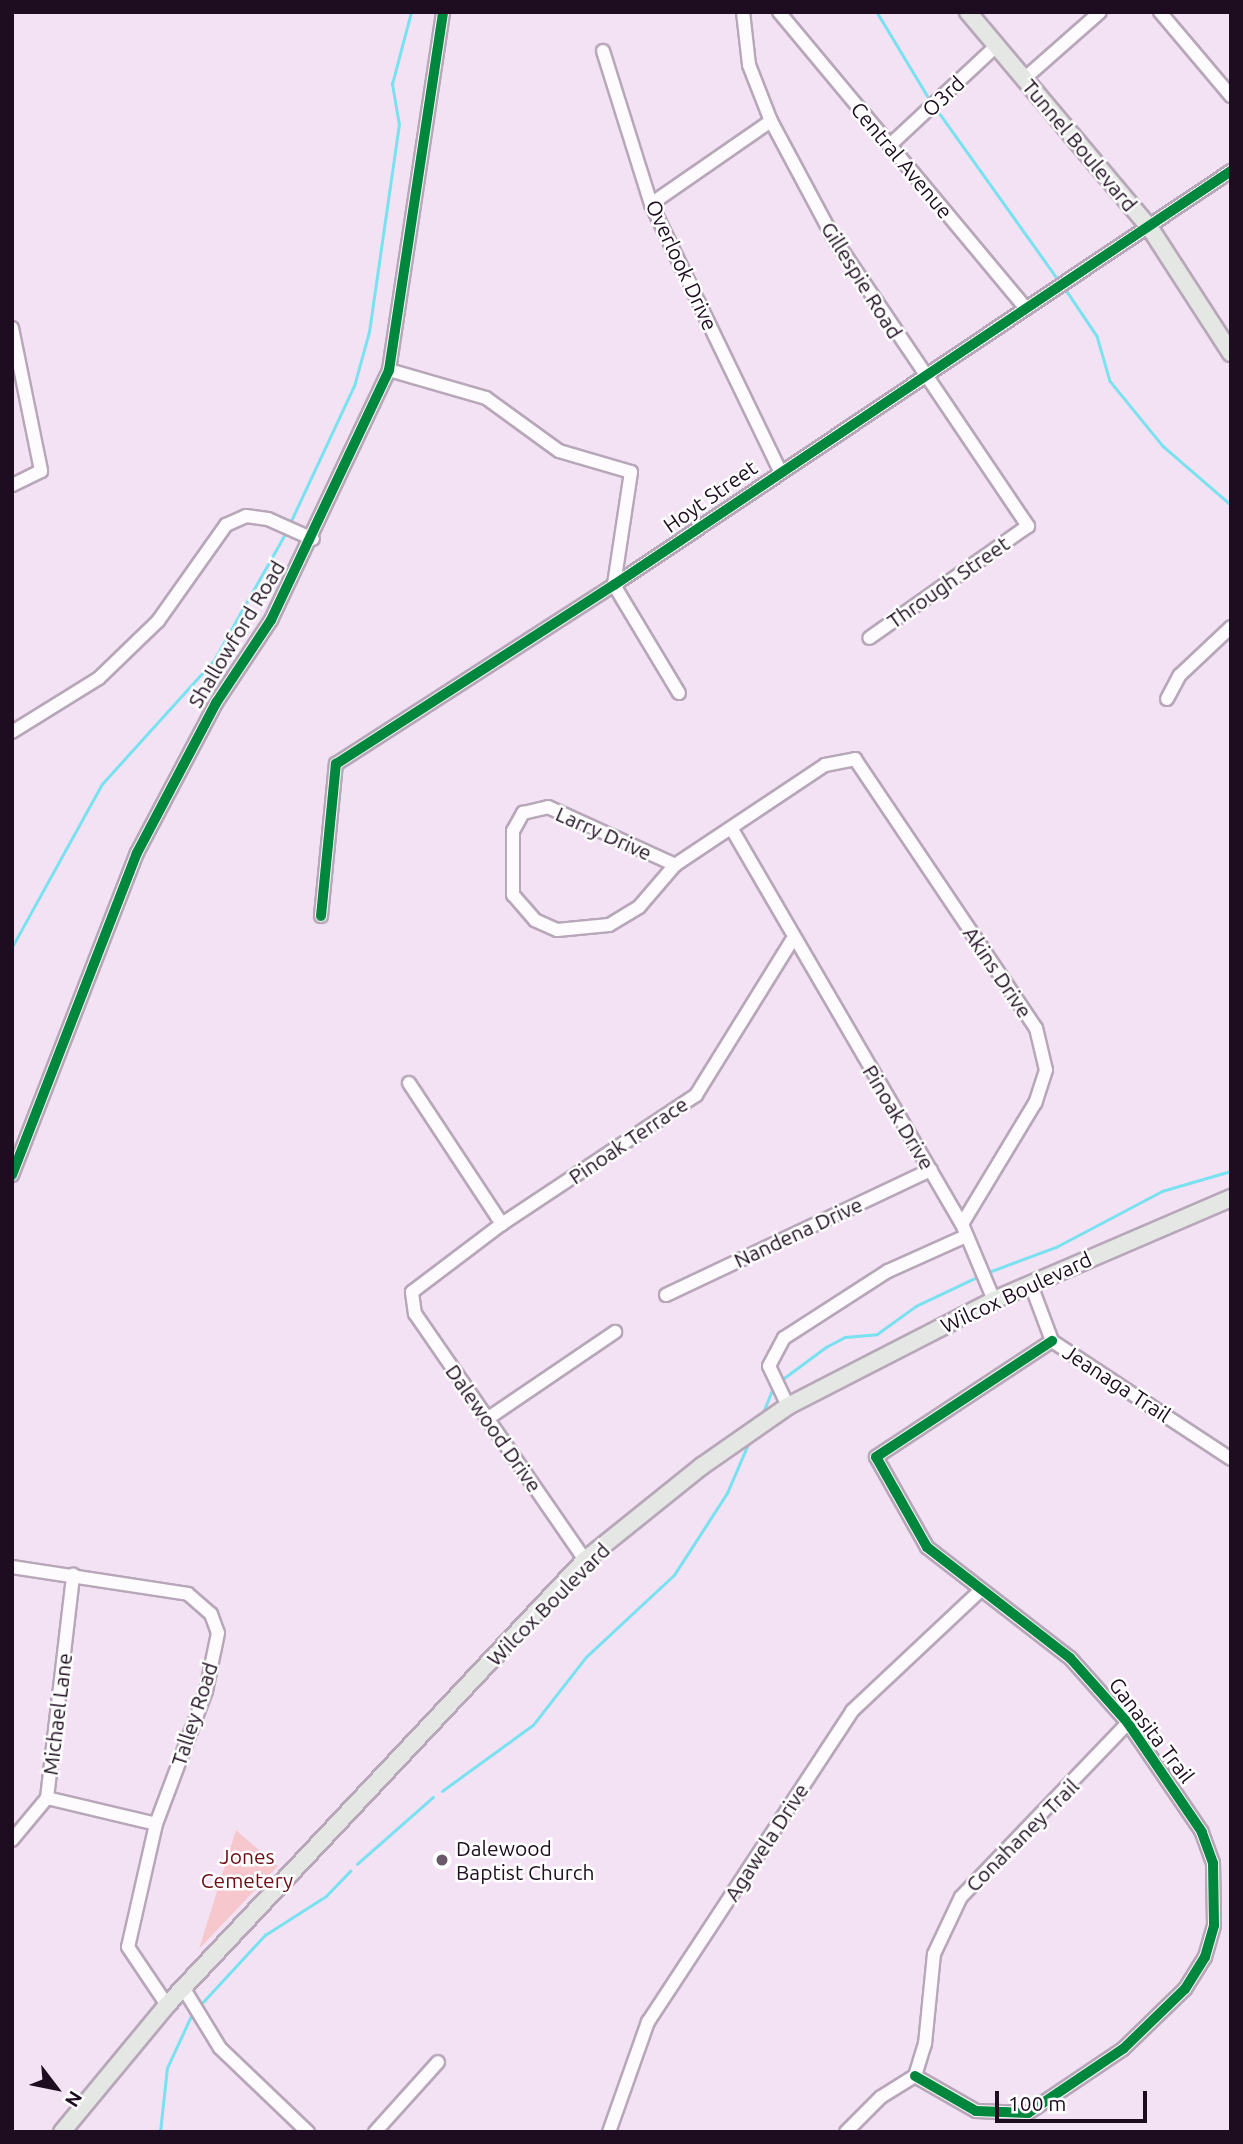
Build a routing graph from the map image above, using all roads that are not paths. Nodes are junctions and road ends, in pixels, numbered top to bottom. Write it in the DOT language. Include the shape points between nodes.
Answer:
graph roads {
  1 [pos="443,12"];
  2 [pos="743,12"];
  3 [pos="779,12"];
  4 [pos="968,12"];
  5 [pos="1100,12"];
  6 [pos="1160,12"];
  7 [pos="996,46"];
  8 [pos="603,51"];
  9 [pos="1024,79"];
  10 [pos="1231,96"];
  11 [pos="771,121"];
  12 [pos="890,145"];
  13 [pos="1231,171"];
  14 [pos="651,204"];
  15 [pos="1150,228"];
  16 [pos="1026,308"];
  17 [pos="12,328"];
  18 [pos="1231,353"];
  19 [pos="389,370"];
  20 [pos="926,377"];
  21 [pos="780,471"];
  22 [pos="12,485"];
  23 [pos="1028,526"];
  24 [pos="313,539"];
  25 [pos="614,585"];
  26 [pos="1231,627"];
  27 [pos="869,638"];
  28 [pos="678,694"];
  29 [pos="1167,699"];
  30 [pos="12,732"];
  31 [pos="825,765"];
  32 [pos="733,831"];
  33 [pos="676,865"];
  34 [pos="321,916"];
  35 [pos="792,940"];
  36 [pos="409,1083"];
  37 [pos="932,1170"];
  38 [pos="12,1175"];
  39 [pos="1231,1198"];
  40 [pos="502,1224"];
  41 [pos="964,1230"];
  42 [pos="1031,1285"];
  43 [pos="412,1292"];
  44 [pos="666,1295"];
  45 [pos="994,1300"];
  46 [pos="615,1332"];
  47 [pos="1052,1340"];
  48 [pos="788,1406"];
  49 [pos="487,1419"];
  50 [pos="1231,1458"];
  51 [pos="585,1560"];
  52 [pos="12,1567"];
  53 [pos="73,1575"];
  54 [pos="980,1591"];
  55 [pos="1128,1723"];
  56 [pos="47,1798"];
  57 [pos="156,1824"];
  58 [pos="12,1840"];
  59 [pos="184,1989"];
  60 [pos="167,2005"];
  61 [pos="438,2062"];
  62 [pos="915,2076"];
  63 [pos="62,2132"];
  64 [pos="308,2132"];
  65 [pos="376,2132"];
  66 [pos="609,2132"];
  67 [pos="846,2132"];
  1 -- 19 [label="street, Shallowford Road"];
  2 -- 11 [label="street, Gillespie Road" via="749,65"];
  3 -- 12 [label="street, Central Avenue"];
  4 -- 7 [label="main road, Tunnel Boulevard"];
  5 -- 9 [label="street"];
  6 -- 10 [label="street"];
  7 -- 9 [label="main road, Tunnel Boulevard"];
  7 -- 12 [label="street, O3rd"];
  8 -- 14 [label="street, Overlook Drive"];
  9 -- 15 [label="main road, Tunnel Boulevard"];
  11 -- 14 [label="street"];
  11 -- 20 [label="street, Gillespie Road" via="871,301"];
  12 -- 16 [label="street, Central Avenue"];
  13 -- 15 [label="street, Hoyt Street"];
  14 -- 21 [label="street, Overlook Drive"];
  15 -- 16 [label="street, Hoyt Street"];
  15 -- 18 [label="main road, Tunnel Boulevard"];
  16 -- 20 [label="street, Hoyt Street"];
  17 -- 22 [label="street" via="41,471"];
  19 -- 24 [label="street, Shallowford Road"];
  19 -- 25 [label="street" via="486,398 559,451 631,472"];
  20 -- 21 [label="street, Hoyt Street"];
  20 -- 23 [label="street, Gillespie Road"];
  21 -- 25 [label="street, Hoyt Street"];
  23 -- 27 [label="street, Through Street"];
  24 -- 30 [label="street" via="268,519 246,516 226,525 158,621 99,678"];
  24 -- 38 [label="street, Shallowford Road" via="137,853"];
  25 -- 28 [label="street"];
  25 -- 34 [label="street, Hoyt Street" via="336,764"];
  26 -- 29 [label="street" via="1180,675"];
  31 -- 32 [label="street, Larry Drive"];
  31 -- 41 [label="street, Akins Drive" via="855,759 1036,1028 1046,1070 1035,1103"];
  32 -- 33 [label="street, Larry Drive"];
  32 -- 35 [label="street, Pinoak Drive"];
  33 -- 33 [label="street, Larry Drive" via="639,907 609,925 557,930 535,920 513,895 513,831 523,813 548,807"];
  35 -- 37 [label="street, Pinoak Drive"];
  35 -- 40 [label="street, Pinoak Terrace" via="696,1095"];
  36 -- 40 [label="street"];
  37 -- 41 [label="street, Pinoak Drive"];
  37 -- 44 [label="street, Nandena Drive"];
  39 -- 42 [label="main road, Wilcox Boulevard"];
  40 -- 43 [label="street, Pinoak Terrace"];
  41 -- 45 [label="street, Pinoak Drive"];
  41 -- 48 [label="street" via="888,1271 783,1338 769,1366"];
  42 -- 45 [label="main road, Wilcox Boulevard"];
  42 -- 47 [label="street, Jeanaga Trail"];
  43 -- 49 [label="street, Dalewood Drive" via="415,1314"];
  45 -- 48 [label="main road, Wilcox Boulevard"];
  46 -- 49 [label="street"];
  47 -- 50 [label="street, Jeanaga Trail"];
  47 -- 54 [label="street, Ganasita Trail" via="876,1458 927,1547"];
  48 -- 51 [label="main road, Wilcox Boulevard"];
  49 -- 51 [label="street, Dalewood Drive"];
  51 -- 59 [label="main road, Wilcox Boulevard"];
  52 -- 53 [label="street, Talley Road"];
  53 -- 56 [label="street, Michael Lane"];
  53 -- 57 [label="street, Talley Road" via="188,1594 211,1614 218,1633 206,1691"];
  54 -- 55 [label="street, Ganasita Trail" via="1070,1658"];
  54 -- 66 [label="street, Agawela Drive" via="852,1711 648,2022"];
  55 -- 62 [label="street, Conahaney Trail" via="961,1897 934,1954 925,2044"];
  55 -- 62 [label="street, Ganasita Trail" via="1202,1832 1213,1863 1216,1895 1205,1957 1185,1989 1123,2049 1028,2113 976,2111"];
  56 -- 57 [label="street"];
  56 -- 58 [label="street, Michael Lane"];
  57 -- 60 [label="street, Talley Road" via="128,1947"];
  59 -- 60 [label="main road, Wilcox Boulevard"];
  59 -- 64 [label="street" via="220,2048"];
  60 -- 63 [label="main road, Wilcox Boulevard"];
  61 -- 65 [label="street"];
  62 -- 67 [label="street" via="881,2098"];
}
